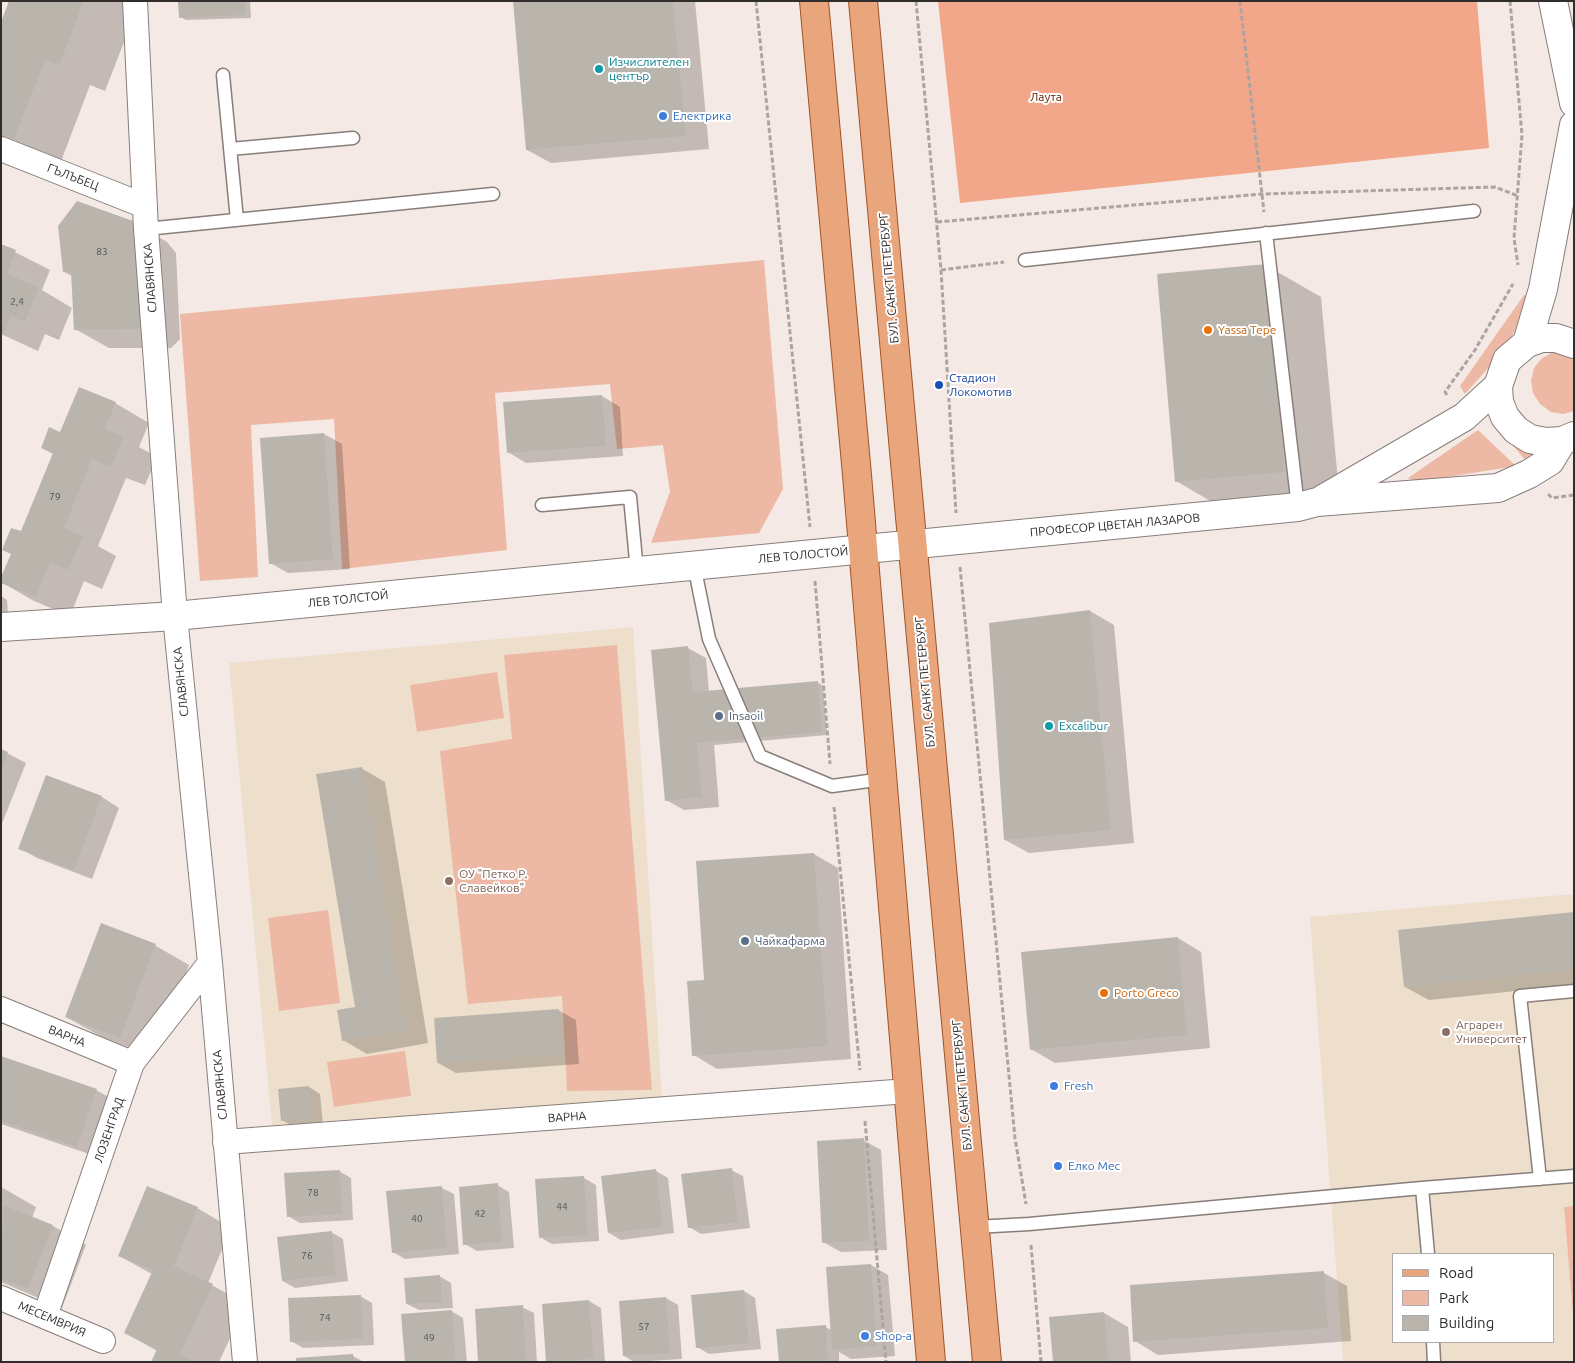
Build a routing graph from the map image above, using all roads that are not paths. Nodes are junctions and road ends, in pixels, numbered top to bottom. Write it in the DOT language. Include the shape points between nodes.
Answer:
graph roads {
  1 [pos="135,1"];
  2 [pos="814,1"];
  3 [pos="863,1"];
  4 [pos="1553,1"];
  5 [pos="223,75"];
  6 [pos="1574,103"];
  7 [pos="1574,125"];
  8 [pos="353,138"];
  9 [pos="1,149"];
  10 [pos="230,149"];
  11 [pos="494,194"];
  12 [pos="1474,211"];
  13 [pos="146,217"];
  14 [pos="237,220"];
  15 [pos="1266,233"];
  16 [pos="1025,260"];
  17 [pos="1528,343"];
  18 [pos="1574,344"];
  19 [pos="1498,386"];
  20 [pos="1570,439"];
  21 [pos="542,505"];
  22 [pos="1307,505"];
  23 [pos="912,544"];
  24 [pos="864,550"];
  25 [pos="694,565"];
  26 [pos="637,571"];
  27 [pos="175,616"];
  28 [pos="1,627"];
  29 [pos="883,779"];
  30 [pos="210,963"];
  31 [pos="1574,991"];
  32 [pos="1,1009"];
  33 [pos="132,1063"];
  34 [pos="908,1091"];
  35 [pos="226,1142"];
  36 [pos="1574,1176"];
  37 [pos="1540,1179"];
  38 [pos="1422,1188"];
  39 [pos="975,1227"];
  40 [pos="1428,1253"];
  41 [pos="1,1298"];
  42 [pos="45,1316"];
  43 [pos="103,1341"];
  44 [pos="1433,1343"];
  45 [pos="928,1361"];
  46 [pos="245,1362"];
  47 [pos="987,1362"];
  48 [pos="1434,1362"];
  1 -- 13 [label="street, СЛАВЯНСКА"];
  2 -- 24 [label="main road"];
  3 -- 23 [label="main road, БУЛ. САНКТ ПЕТЕРБУРГ"];
  4 -- 6 [label="street"];
  5 -- 10 [label="lane"];
  7 -- 17 [label="street" via="1543,289"];
  8 -- 10 [label="lane"];
  9 -- 13 [label="street, ГЪЛЪБЕЦ"];
  10 -- 14 [label="lane"];
  11 -- 14 [label="lane"];
  12 -- 15 [label="lane"];
  13 -- 14 [label="lane"];
  13 -- 27 [label="street, СЛАВЯНСКА"];
  15 -- 16 [label="lane"];
  15 -- 22 [label="lane"];
  17 -- 18 [label="street" via="1541,338 1556,338"];
  17 -- 19 [label="street" via="1507,360"];
  19 -- 20 [label="street" via="1502,410 1516,430 1530,439 1546,442"];
  19 -- 22 [label="street, ПРОФЕСОР ЦВЕТАН ЛАЗАРОВ" via="1464,417"];
  20 -- 22 [label="street, ПРОФЕСОР ЦВЕТАН ЛАЗАРОВ" via="1550,462 1498,488"];
  21 -- 26 [label="lane" via="630,496"];
  22 -- 23 [label="street, ПРОФЕСОР ЦВЕТАН ЛАЗАРОВ"];
  23 -- 24 [label="street, ЛЕВ ТОЛОСТОЙ"];
  23 -- 39 [label="main road, БУЛ. САНКТ ПЕТЕРБУРГ"];
  24 -- 25 [label="street, ЛЕВ ТОЛОСТОЙ"];
  24 -- 29 [label="main road"];
  25 -- 26 [label="street, ЛЕВ ТОЛСТОЙ"];
  25 -- 29 [label="lane" via="709,638 760,756 832,786"];
  26 -- 27 [label="street, ЛЕВ ТОЛСТОЙ"];
  27 -- 28 [label="street, ЛЕВ ТОЛСТОЙ"];
  27 -- 30 [label="street, СЛАВЯНСКА"];
  29 -- 34 [label="main road"];
  30 -- 33 [label="street, ЛОЗЕНГРАД"];
  30 -- 35 [label="street, СЛАВЯНСКА"];
  31 -- 37 [label="lane" via="1520,996"];
  32 -- 33 [label="street, ВАРНА"];
  33 -- 42 [label="street, ЛОЗЕНГРАД"];
  34 -- 35 [label="street, ВАРНА"];
  34 -- 45 [label="main road"];
  35 -- 46 [label="street, СЛАВЯНСКА"];
  36 -- 37 [label="lane"];
  37 -- 38 [label="lane"];
  38 -- 39 [label="lane"];
  38 -- 40 [label="lane"];
  39 -- 47 [label="main road, БУЛ. САНКТ ПЕТЕРБУРГ"];
  41 -- 42 [label="street, МЕСЕМВРИЯ"];
  42 -- 43 [label="street, МЕСЕМВРИЯ"];
  44 -- 48 [label="lane"];
}
